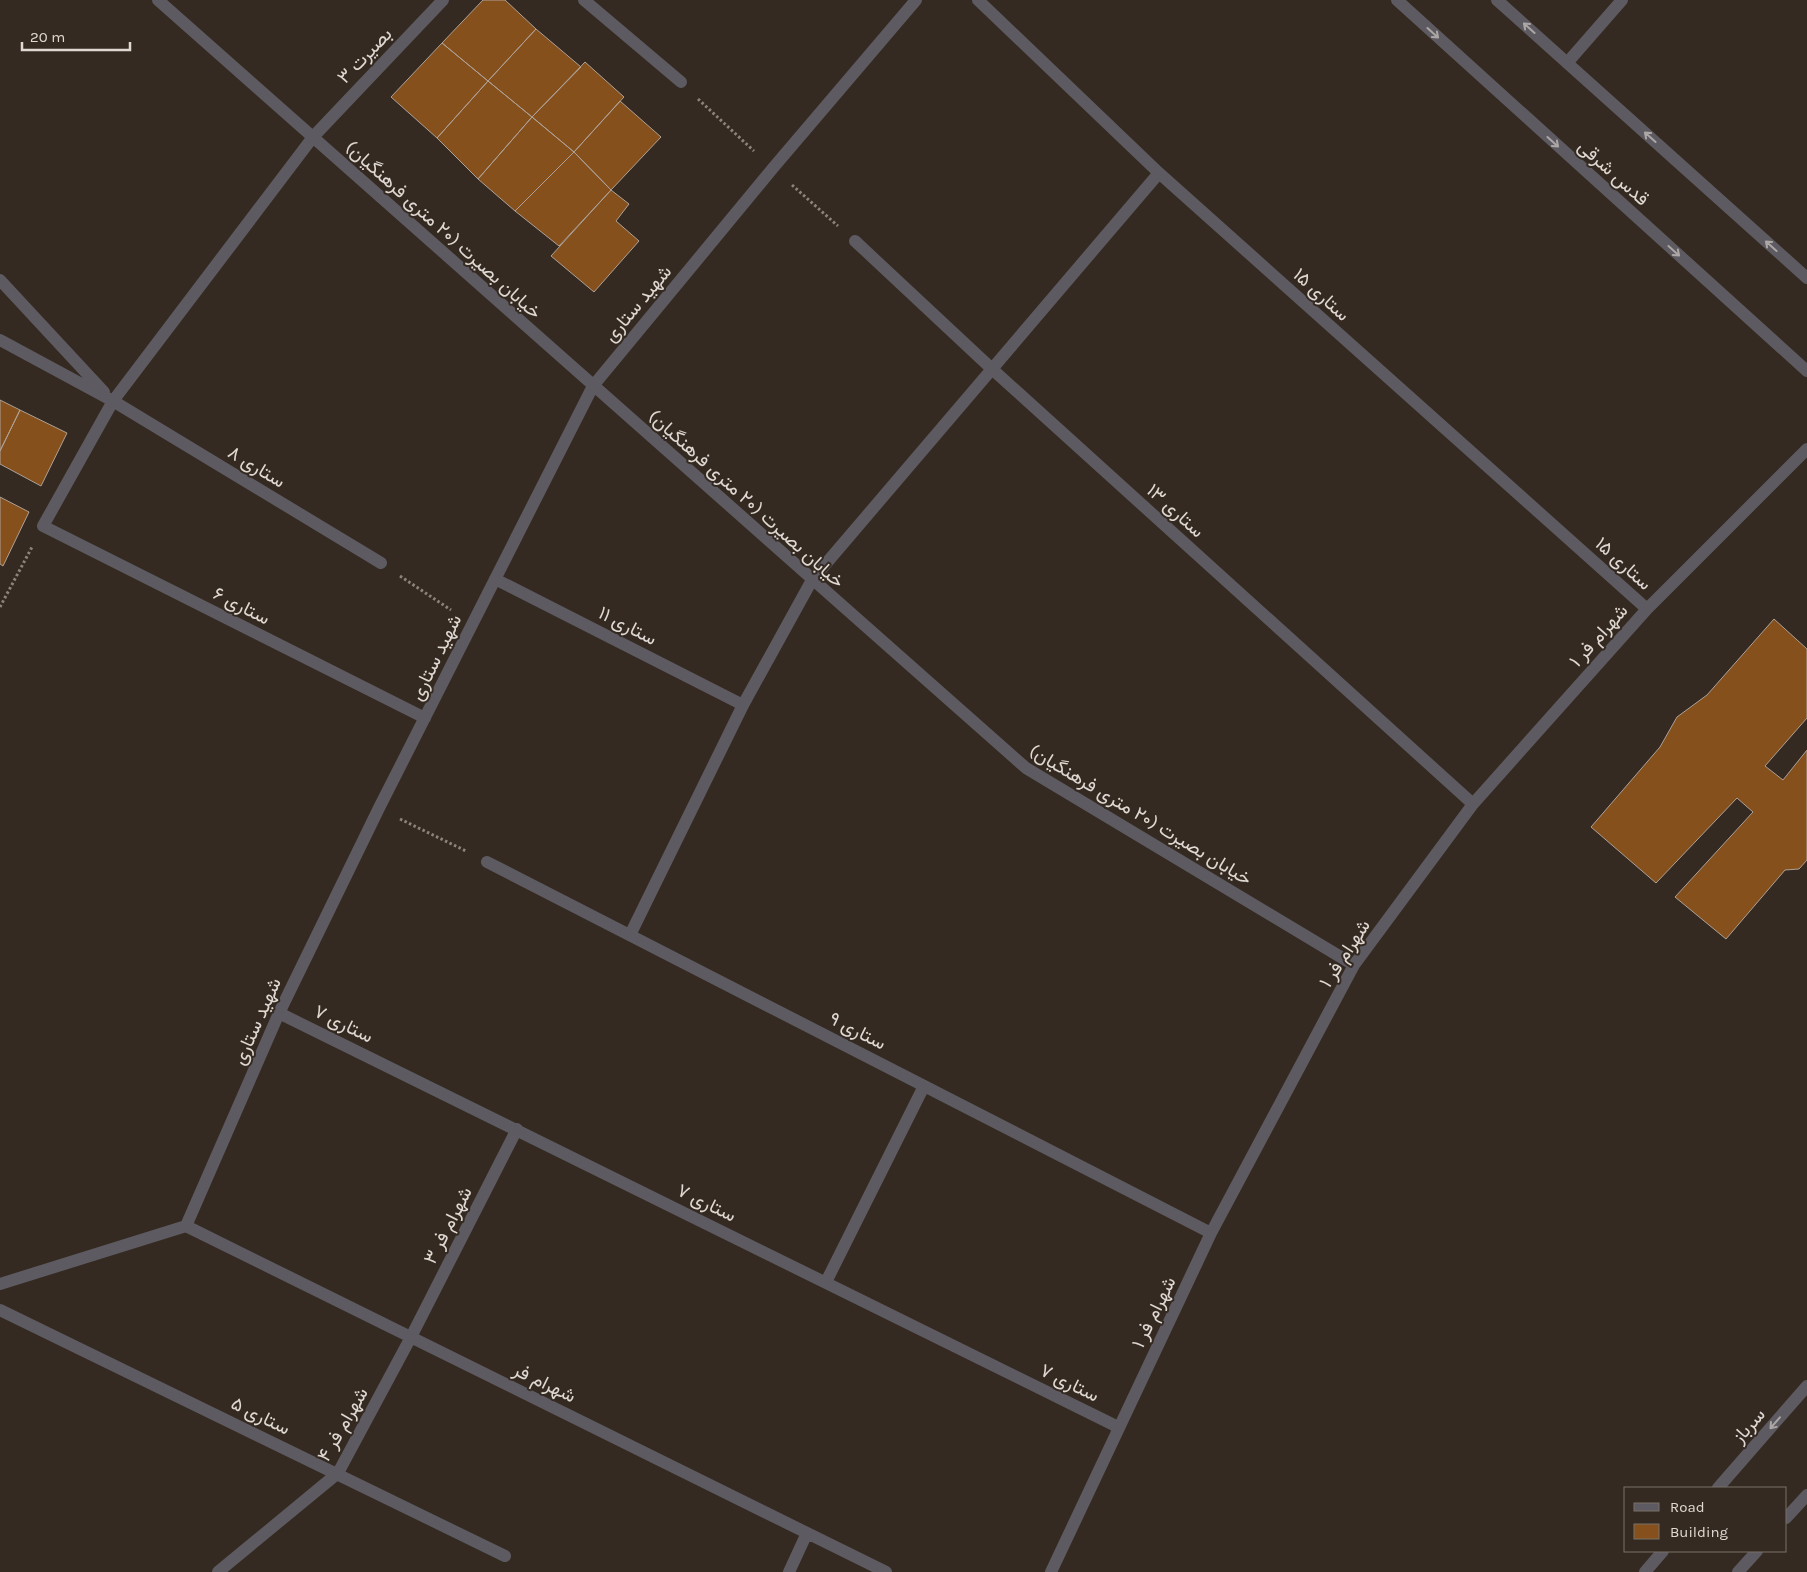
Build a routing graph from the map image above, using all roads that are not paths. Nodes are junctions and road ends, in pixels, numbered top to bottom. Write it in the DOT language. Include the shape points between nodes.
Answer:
graph roads {
  1 [pos="158,0"];
  2 [pos="443,0"];
  3 [pos="584,0"];
  4 [pos="916,0"];
  5 [pos="978,0"];
  6 [pos="1397,0"];
  7 [pos="1497,0"];
  8 [pos="1622,0"];
  9 [pos="1567,63"];
  10 [pos="681,82"];
  11 [pos="313,137"];
  12 [pos="1159,174"];
  13 [pos="855,241"];
  14 [pos="1807,278"];
  15 [pos="0,280"];
  16 [pos="0,340"];
  17 [pos="992,369"];
  18 [pos="1807,371"];
  19 [pos="593,386"];
  20 [pos="113,401"];
  21 [pos="1807,449"];
  22 [pos="42,526"];
  23 [pos="381,563"];
  24 [pos="495,579"];
  25 [pos="812,580"];
  26 [pos="1647,609"];
  27 [pos="743,705"];
  28 [pos="425,718"];
  29 [pos="1474,804"];
  30 [pos="487,862"];
  31 [pos="630,935"];
  32 [pos="1354,965"];
  33 [pos="279,1013"];
  34 [pos="924,1086"];
  35 [pos="516,1129"];
  36 [pos="186,1226"];
  37 [pos="1211,1233"];
  38 [pos="826,1282"];
  39 [pos="0,1284"];
  40 [pos="0,1310"];
  41 [pos="411,1337"];
  42 [pos="1807,1386"];
  43 [pos="1118,1427"];
  44 [pos="338,1473"];
  45 [pos="1719,1487"];
  46 [pos="1807,1494"];
  47 [pos="1787,1517"];
  48 [pos="807,1533"];
  49 [pos="1662,1552"];
  50 [pos="1756,1552"];
  51 [pos="505,1556"];
  52 [pos="218,1572"];
  53 [pos="789,1572"];
  54 [pos="886,1572"];
  55 [pos="1051,1572"];
  56 [pos="1645,1572"];
  57 [pos="1738,1572"];
  1 -- 11 [label="street, خیابان بصیرت (۲۰ متری فرهنگیان)"];
  2 -- 11 [label="street, بصیرت ۳"];
  3 -- 10 [label="street"];
  4 -- 19 [label="street, شهید ستاری"];
  5 -- 12 [label="street, ستاری ۱۵"];
  6 -- 18 [label="street, قدس شرقی, one-way"];
  9 -- 7 [label="street, one-way"];
  8 -- 9 [label="street"];
  14 -- 9 [label="street, one-way"];
  11 -- 19 [label="street, خیابان بصیرت (۲۰ متری فرهنگیان)"];
  11 -- 20 [label="street, بصیرت ۳"];
  12 -- 17 [label="street"];
  12 -- 26 [label="street, ستاری ۱۵"];
  13 -- 17 [label="street, ستاری ۱۳"];
  15 -- 20 [label="street"];
  16 -- 20 [label="street"];
  17 -- 25 [label="street"];
  17 -- 29 [label="street, ستاری ۱۳"];
  19 -- 24 [label="street, شهید ستاری"];
  19 -- 25 [label="street, خیابان بصیرت (۲۰ متری فرهنگیان)"];
  20 -- 22 [label="street, بصیرت ۳"];
  20 -- 23 [label="street, ستاری ۸"];
  21 -- 26 [label="street, شهرام فر ۱"];
  22 -- 28 [label="street, ستاری ۶"];
  24 -- 27 [label="street, ستاری ۱۱"];
  24 -- 28 [label="street, شهید ستاری"];
  25 -- 27 [label="street"];
  25 -- 32 [label="street, خیابان بصیرت (۲۰ متری فرهنگیان)" via="1026,768"];
  26 -- 29 [label="street, شهرام فر ۱"];
  27 -- 31 [label="street"];
  28 -- 33 [label="street, شهید ستاری"];
  29 -- 32 [label="street, شهرام فر ۱"];
  30 -- 31 [label="street, ستاری ۹"];
  31 -- 34 [label="street, ستاری ۹"];
  32 -- 37 [label="street, شهرام فر ۱"];
  33 -- 35 [label="street, ستاری ۷"];
  33 -- 36 [label="street, شهید ستاری"];
  34 -- 37 [label="street, ستاری ۹"];
  34 -- 38 [label="street"];
  35 -- 38 [label="street, ستاری ۷"];
  35 -- 41 [label="street, شهرام فر ۳"];
  36 -- 39 [label="street"];
  36 -- 41 [label="street, شهرام فر"];
  37 -- 43 [label="street, شهرام فر ۱"];
  38 -- 43 [label="street, ستاری ۷"];
  40 -- 44 [label="street, ستاری ۵"];
  41 -- 44 [label="street, شهرام فر ۴"];
  41 -- 48 [label="street, شهرام فر"];
  42 -- 45 [label="street, سرباز, one-way"];
  43 -- 55 [label="street, شهرام فر ۱"];
  44 -- 51 [label="street, ستاری ۵"];
  44 -- 52 [label="street, شهرام فر ۴"];
  46 -- 47 [label="street"];
  48 -- 53 [label="street"];
  48 -- 54 [label="street, شهرام فر"];
  49 -- 56 [label="street"];
  50 -- 57 [label="street"];
}
